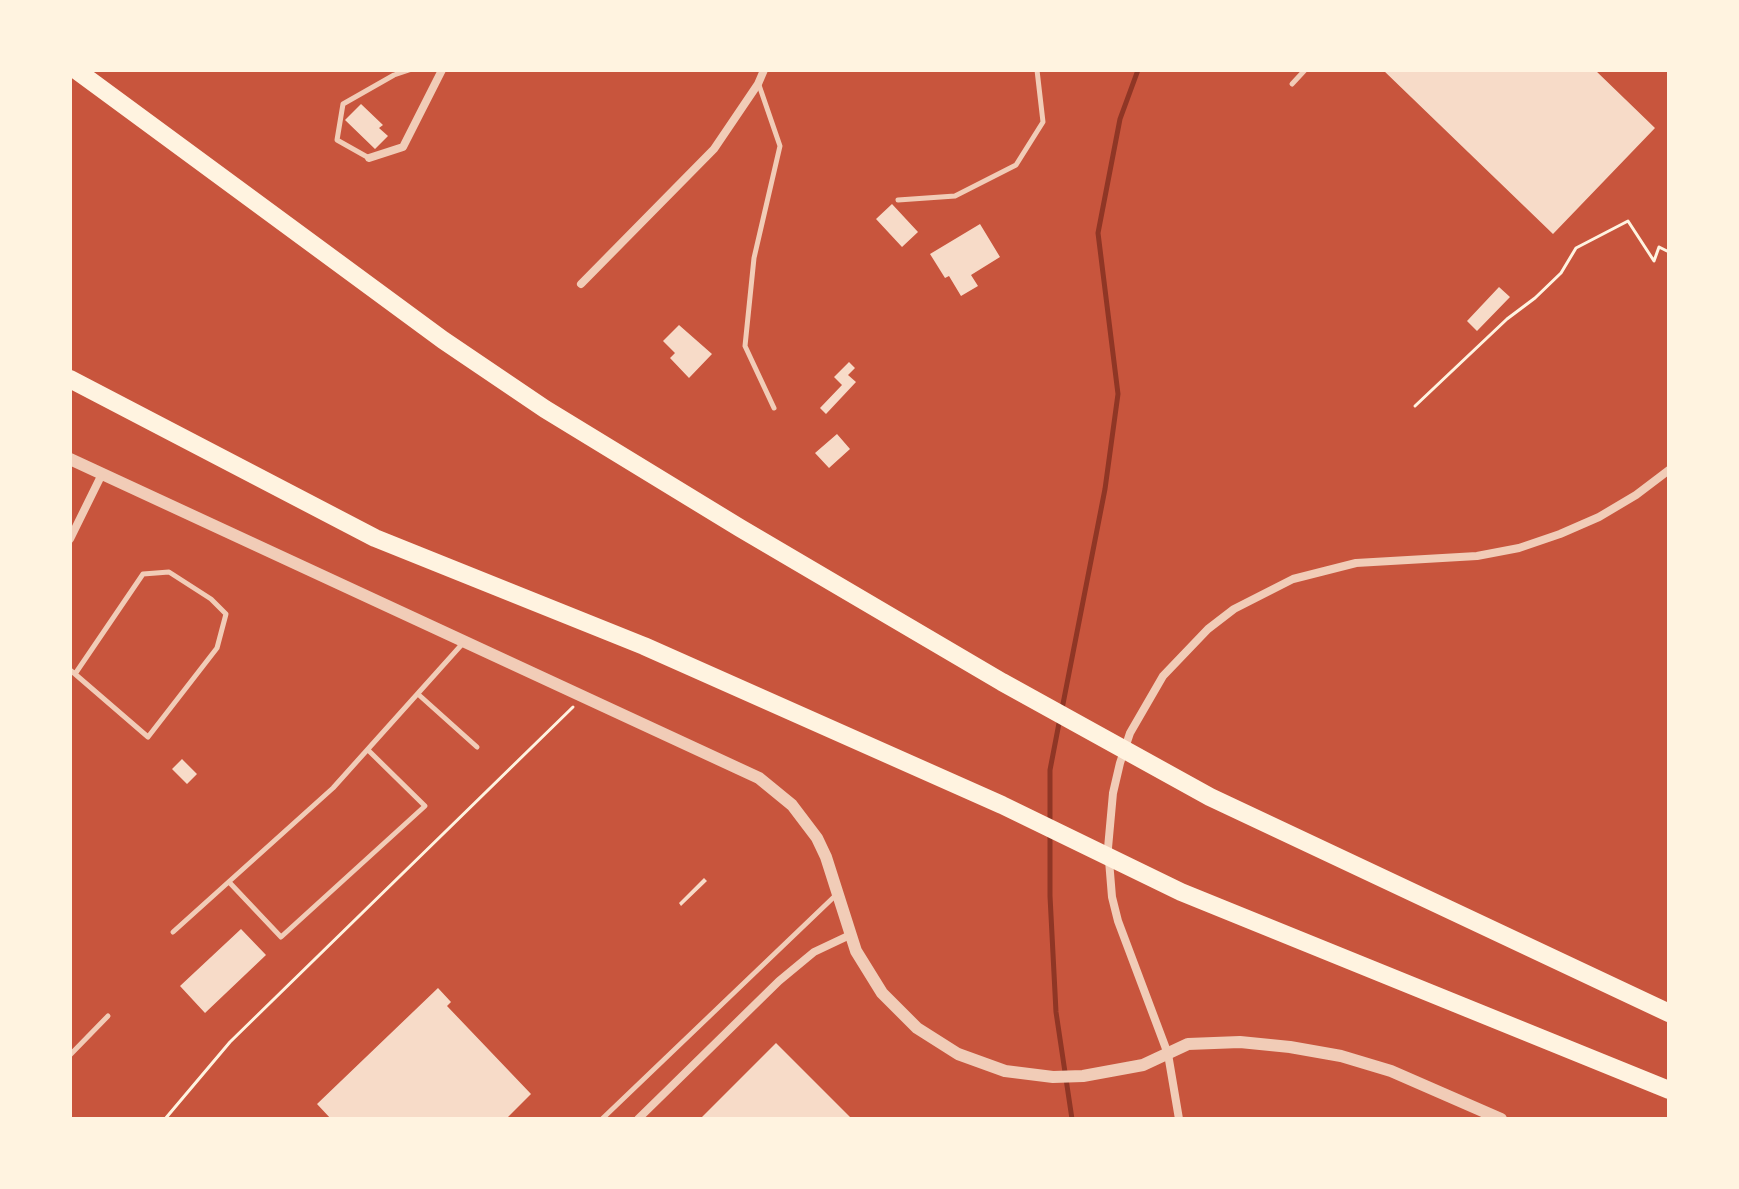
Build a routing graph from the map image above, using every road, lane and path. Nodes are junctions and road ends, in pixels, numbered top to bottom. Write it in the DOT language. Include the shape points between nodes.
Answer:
graph roads {
  1 [pos="76,70"];
  2 [pos="409,70"];
  3 [pos="442,70"];
  4 [pos="764,70"];
  5 [pos="1037,70"];
  6 [pos="1305,70"];
  7 [pos="758,84"];
  8 [pos="1292,84"];
  9 [pos="369,158"];
  10 [pos="898,200"];
  11 [pos="1669,252"];
  12 [pos="581,284"];
  13 [pos="70,379"];
  14 [pos="1415,406"];
  15 [pos="774,408"];
  16 [pos="70,459"];
  17 [pos="1669,470"];
  18 [pos="102,474"];
  19 [pos="70,539"];
  20 [pos="464,641"];
  21 [pos="72,672"];
  22 [pos="419,695"];
  23 [pos="584,696"];
  24 [pos="477,747"];
  25 [pos="368,750"];
  26 [pos="229,882"];
  27 [pos="837,893"];
  28 [pos="173,932"];
  29 [pos="850,935"];
  30 [pos="1669,1013"];
  31 [pos="108,1016"];
  32 [pos="1168,1054"];
  33 [pos="70,1055"];
  34 [pos="1669,1090"];
  35 [pos="165,1119"];
  36 [pos="602,1119"];
  37 [pos="638,1119"];
  38 [pos="1179,1119"];
  39 [pos="1501,1119"];
  1 -- 30 [label="highway" via="443,340 740,528 1210,797"];
  2 -- 9 [label="lane" via="343,104 337,140"];
  3 -- 9 [label="street" via="403,147"];
  4 -- 7 [label="street"];
  5 -- 10 [label="lane" via="1043,122 1016,165 955,196"];
  6 -- 8 [label="lane"];
  7 -- 12 [label="street" via="714,149"];
  7 -- 15 [label="lane" via="780,146 754,258 745,346"];
  11 -- 14 [label="path" via="1659,247 1654,261 1628,221 1576,248 1544,290"];
  13 -- 34 [label="highway" via="375,538 644,646 1002,805 1181,892"];
  16 -- 18 [label="street"];
  17 -- 32 [label="street" via="1599,517 1519,548 1477,556 1356,563 1273,588 1234,609 1184,651 1130,733 1113,793 1108,848 1118,921"];
  18 -- 19 [label="street"];
  18 -- 20 [label="street"];
  20 -- 22 [label="lane"];
  20 -- 23 [label="street"];
  21 -- 21 [label="lane" via="148,737 217,648 226,614 169,572 143,574"];
  22 -- 24 [label="lane"];
  22 -- 25 [label="lane"];
  23 -- 27 [label="street" via="741,768 776,791 817,838"];
  23 -- 35 [label="path" via="230,1042"];
  25 -- 26 [label="lane"];
  25 -- 26 [label="lane" via="425,806 281,937"];
  26 -- 28 [label="lane"];
  27 -- 29 [label="street"];
  27 -- 36 [label="lane"];
  29 -- 32 [label="street" via="882,993 917,1028 981,1064 1035,1076 1083,1076 1143,1065"];
  29 -- 37 [label="street" via="814,952 779,981"];
  31 -- 33 [label="lane"];
  32 -- 38 [label="street"];
  32 -- 39 [label="street" via="1188,1044 1240,1042 1341,1056 1391,1071"];
}
